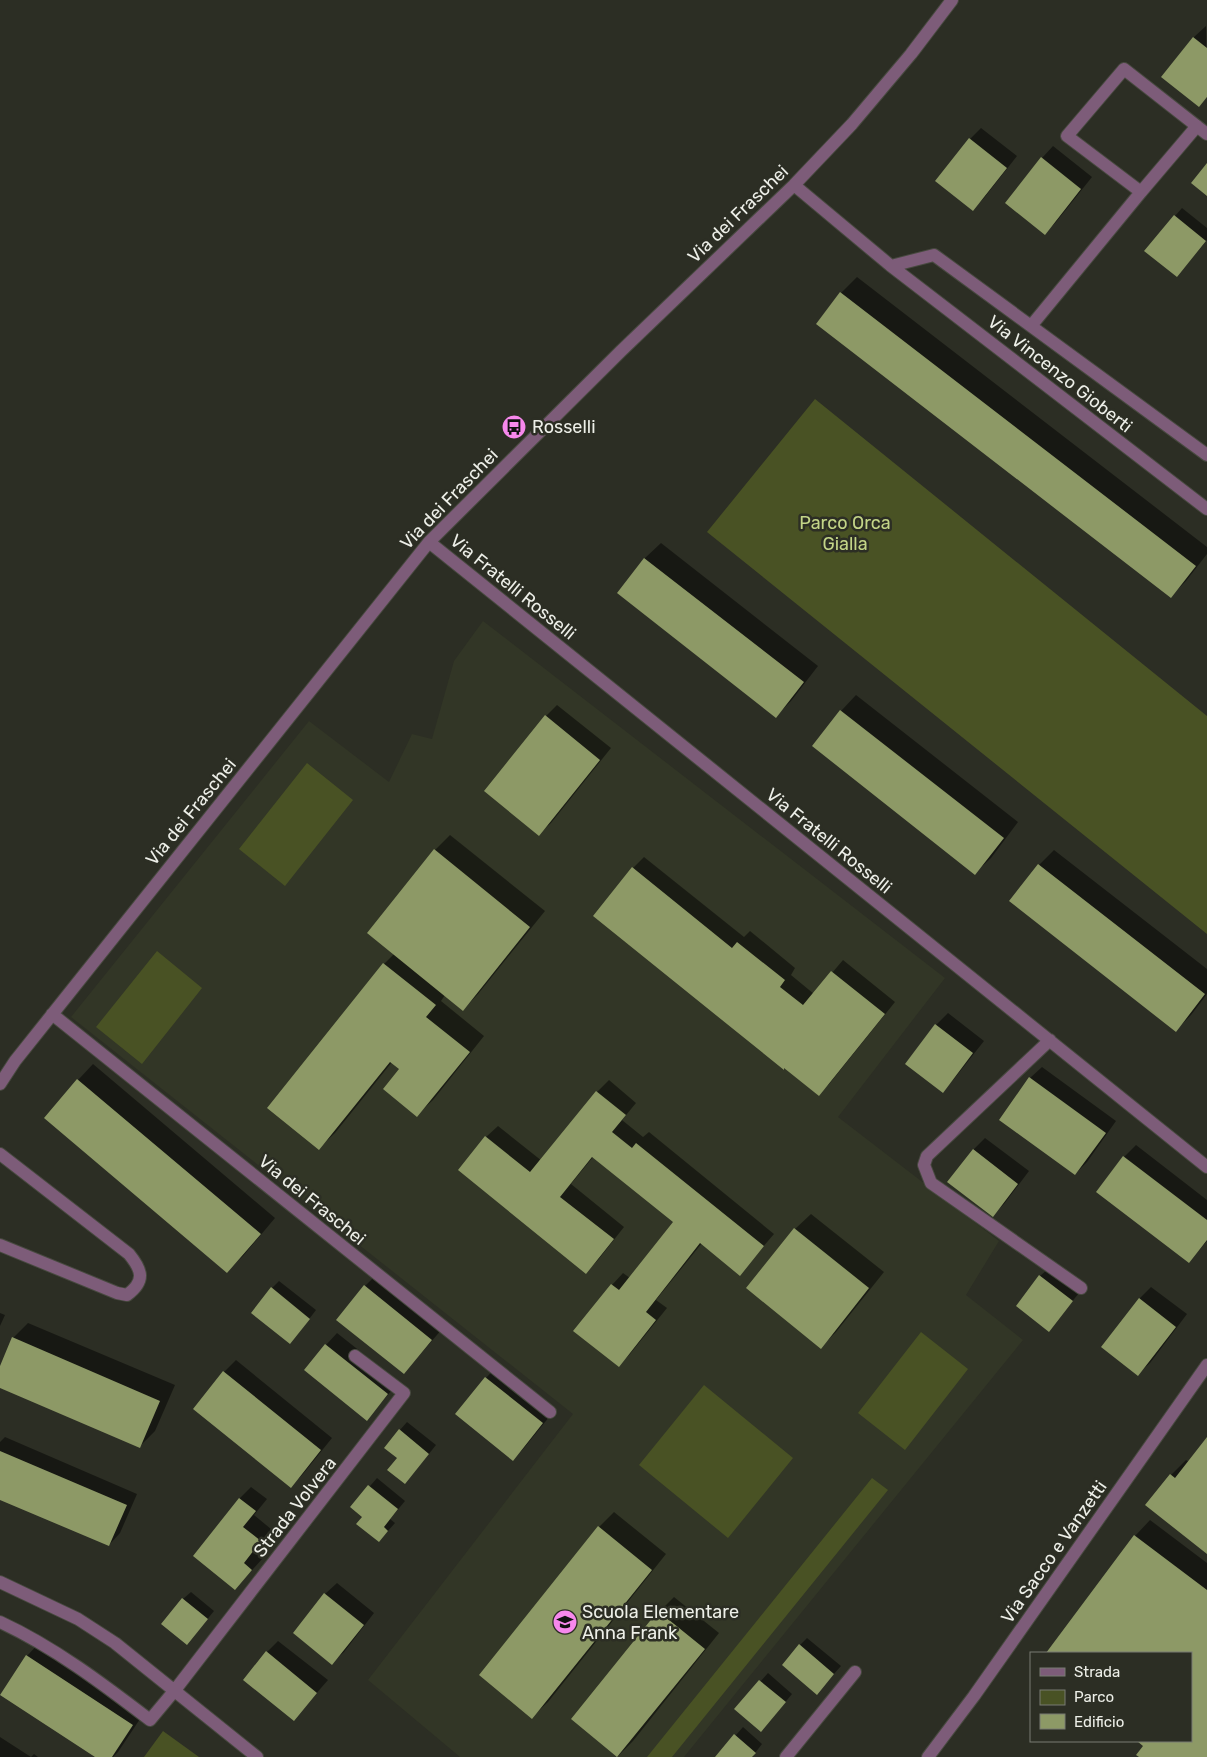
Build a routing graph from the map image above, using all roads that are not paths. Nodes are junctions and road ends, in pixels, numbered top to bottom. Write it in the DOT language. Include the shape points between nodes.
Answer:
graph roads {
  1 [pos="952,0"];
  2 [pos="1202,130"];
  3 [pos="794,185"];
  4 [pos="1141,192"];
  5 [pos="891,266"];
  6 [pos="1031,326"];
  7 [pos="1207,455"];
  8 [pos="1207,509"];
  9 [pos="428,542"];
  10 [pos="52,1014"];
  11 [pos="1050,1040"];
  12 [pos="0,1084"];
  13 [pos="0,1154"];
  14 [pos="1207,1167"];
  15 [pos="0,1245"];
  16 [pos="1081,1288"];
  17 [pos="355,1356"];
  18 [pos="1207,1365"];
  19 [pos="550,1412"];
  20 [pos="0,1582"];
  21 [pos="0,1622"];
  22 [pos="855,1672"];
  23 [pos="175,1690"];
  24 [pos="258,1757"];
  25 [pos="786,1757"];
  26 [pos="928,1757"];
  1 -- 3 [label="street, Via dei Fraschei" via="852,124"];
  2 -- 4 [label="street, Via Vincenzo Gioberti"];
  2 -- 4 [label="street, Via Vincenzo Gioberti" via="1124,69 1067,136"];
  3 -- 5 [label="street, Via Vincenzo Gioberti"];
  3 -- 9 [label="street, Via dei Fraschei"];
  4 -- 6 [label="street, Via Vincenzo Gioberti"];
  5 -- 6 [label="street, Via Vincenzo Gioberti" via="934,255"];
  5 -- 8 [label="street, Via Vincenzo Gioberti"];
  6 -- 7 [label="street, Via Vincenzo Gioberti"];
  9 -- 10 [label="street, Via dei Fraschei"];
  9 -- 11 [label="street, Via Fratelli Rosselli"];
  10 -- 12 [label="street, Via dei Fraschei"];
  10 -- 19 [label="street, Via dei Fraschei"];
  11 -- 14 [label="street, Via Fratelli Rosselli"];
  11 -- 16 [label="street" via="927,1156 924,1164 931,1183"];
  13 -- 15 [label="street" via="129,1254 139,1266 140,1277 136,1288 127,1295 117,1294"];
  17 -- 23 [label="street, Strada Volvera" via="404,1394"];
  18 -- 26 [label="street, Via Sacco e Vanzetti"];
  20 -- 23 [label="street" via="78,1619"];
  21 -- 23 [label="street, Strada Volvera" via="24,1632 58,1654 150,1720"];
  22 -- 25 [label="street"];
  23 -- 24 [label="street"];
}
